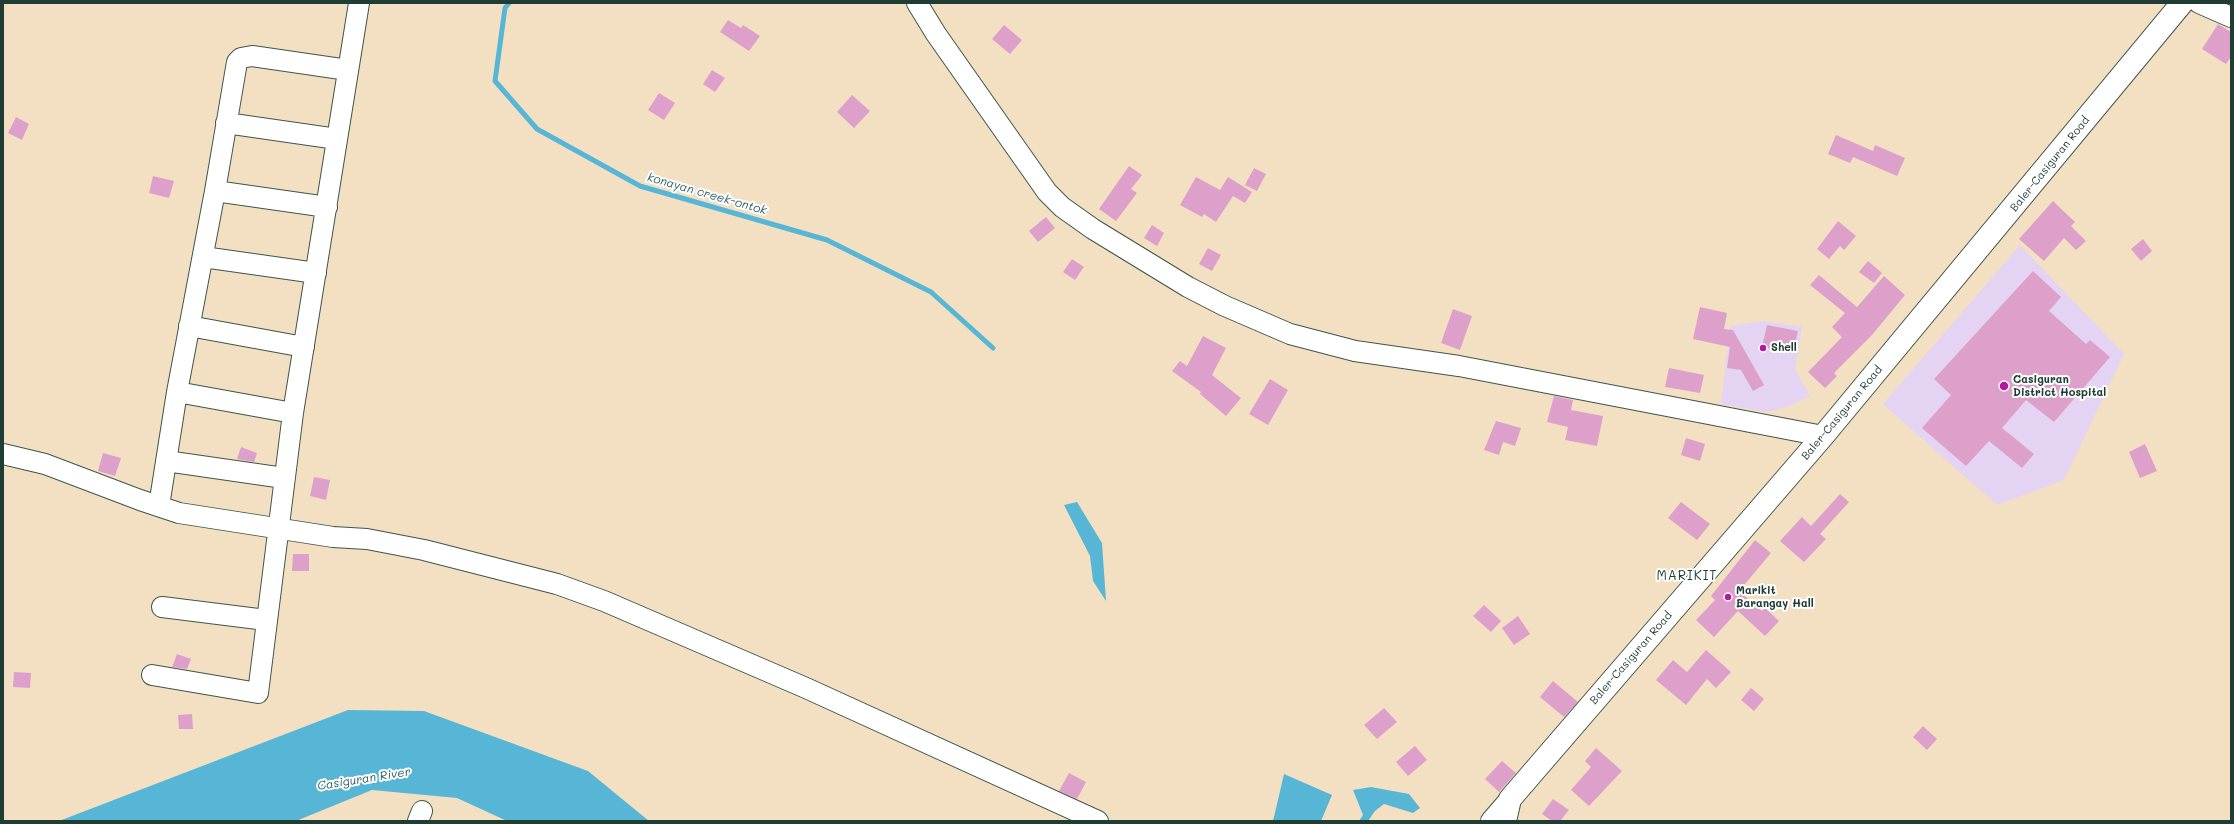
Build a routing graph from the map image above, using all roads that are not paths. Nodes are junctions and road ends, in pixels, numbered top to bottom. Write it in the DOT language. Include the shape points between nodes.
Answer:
graph roads {
  1 [pos="359,3"];
  2 [pos="916,3"];
  3 [pos="2182,3"];
  4 [pos="2199,3"];
  5 [pos="2231,17"];
  6 [pos="348,70"];
  7 [pos="226,123"];
  8 [pos="337,139"];
  9 [pos="215,191"];
  10 [pos="326,207"];
  11 [pos="203,257"];
  12 [pos="316,273"];
  13 [pos="189,326"];
  14 [pos="304,347"];
  15 [pos="177,392"];
  16 [pos="293,413"];
  17 [pos="1823,436"];
  18 [pos="3,454"];
  19 [pos="166,461"];
  20 [pos="284,478"];
  21 [pos="159,506"];
  22 [pos="278,528"];
  23 [pos="162,607"];
  24 [pos="266,620"];
  25 [pos="152,675"];
  26 [pos="1510,799"];
  27 [pos="1098,821"];
  28 [pos="1491,821"];
  29 [pos="1505,821"];
  1 -- 6 [label="street"];
  2 -- 17 [label="street" via="1047,192 1062,207 1093,229 1225,306 1290,334 1355,351 1459,366"];
  3 -- 17 [label="main road, Baler-Casiguran Road"];
  4 -- 5 [label="street"];
  6 -- 7 [label="street" via="252,56 241,58 234,70"];
  6 -- 8 [label="street"];
  7 -- 8 [label="street"];
  7 -- 9 [label="street"];
  8 -- 10 [label="street"];
  9 -- 10 [label="street"];
  9 -- 11 [label="street"];
  10 -- 12 [label="street"];
  11 -- 12 [label="street"];
  11 -- 13 [label="street"];
  12 -- 14 [label="street"];
  13 -- 14 [label="street"];
  13 -- 15 [label="street"];
  14 -- 16 [label="street"];
  15 -- 16 [label="street"];
  15 -- 19 [label="street"];
  16 -- 20 [label="street"];
  17 -- 26 [label="main road, Baler-Casiguran Road"];
  18 -- 21 [label="street" via="45,464"];
  19 -- 20 [label="street"];
  19 -- 21 [label="street"];
  20 -- 22 [label="street"];
  21 -- 22 [label="street" via="179,513"];
  22 -- 24 [label="street"];
  22 -- 27 [label="street" via="333,537 367,539 424,550 557,584 604,600 806,688"];
  23 -- 24 [label="street"];
  24 -- 25 [label="street" via="258,693"];
  26 -- 28 [label="street"];
  26 -- 29 [label="main road, Baler-Casiguran Road"];
}
